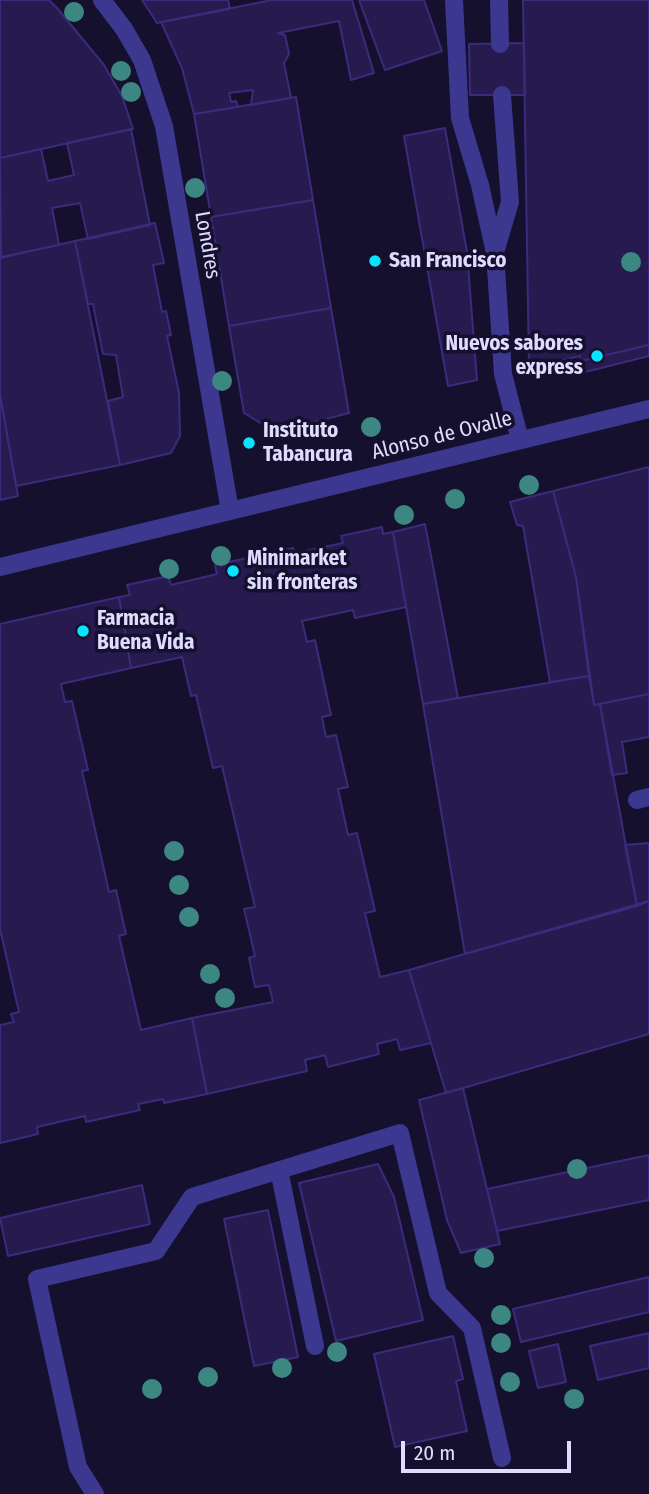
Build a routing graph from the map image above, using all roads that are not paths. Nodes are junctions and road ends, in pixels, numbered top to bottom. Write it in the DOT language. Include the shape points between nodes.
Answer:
graph roads {
  1 [pos="102,0"];
  2 [pos="454,0"];
  3 [pos="499,0"];
  4 [pos="500,44"];
  5 [pos="502,95"];
  6 [pos="495,253"];
  7 [pos="649,409"];
  8 [pos="520,440"];
  9 [pos="230,511"];
  10 [pos="0,566"];
  11 [pos="279,1170"];
  12 [pos="315,1346"];
  13 [pos="502,1458"];
  14 [pos="95,1494"];
  1 -- 9 [label="street, Londres" via="142,60 161,115"];
  2 -- 6 [label="street" via="460,118"];
  3 -- 4 [label="street"];
  5 -- 6 [label="street" via="510,202"];
  6 -- 8 [label="street" via="503,374"];
  7 -- 8 [label="street, Alonso de Ovalle"];
  8 -- 9 [label="street, Alonso de Ovalle"];
  9 -- 10 [label="street, Alonso de Ovalle"];
  11 -- 12 [label="street"];
  11 -- 13 [label="street" via="400,1133 439,1293 472,1328"];
  11 -- 14 [label="street" via="192,1198 156,1251 37,1279 78,1467"];
}
